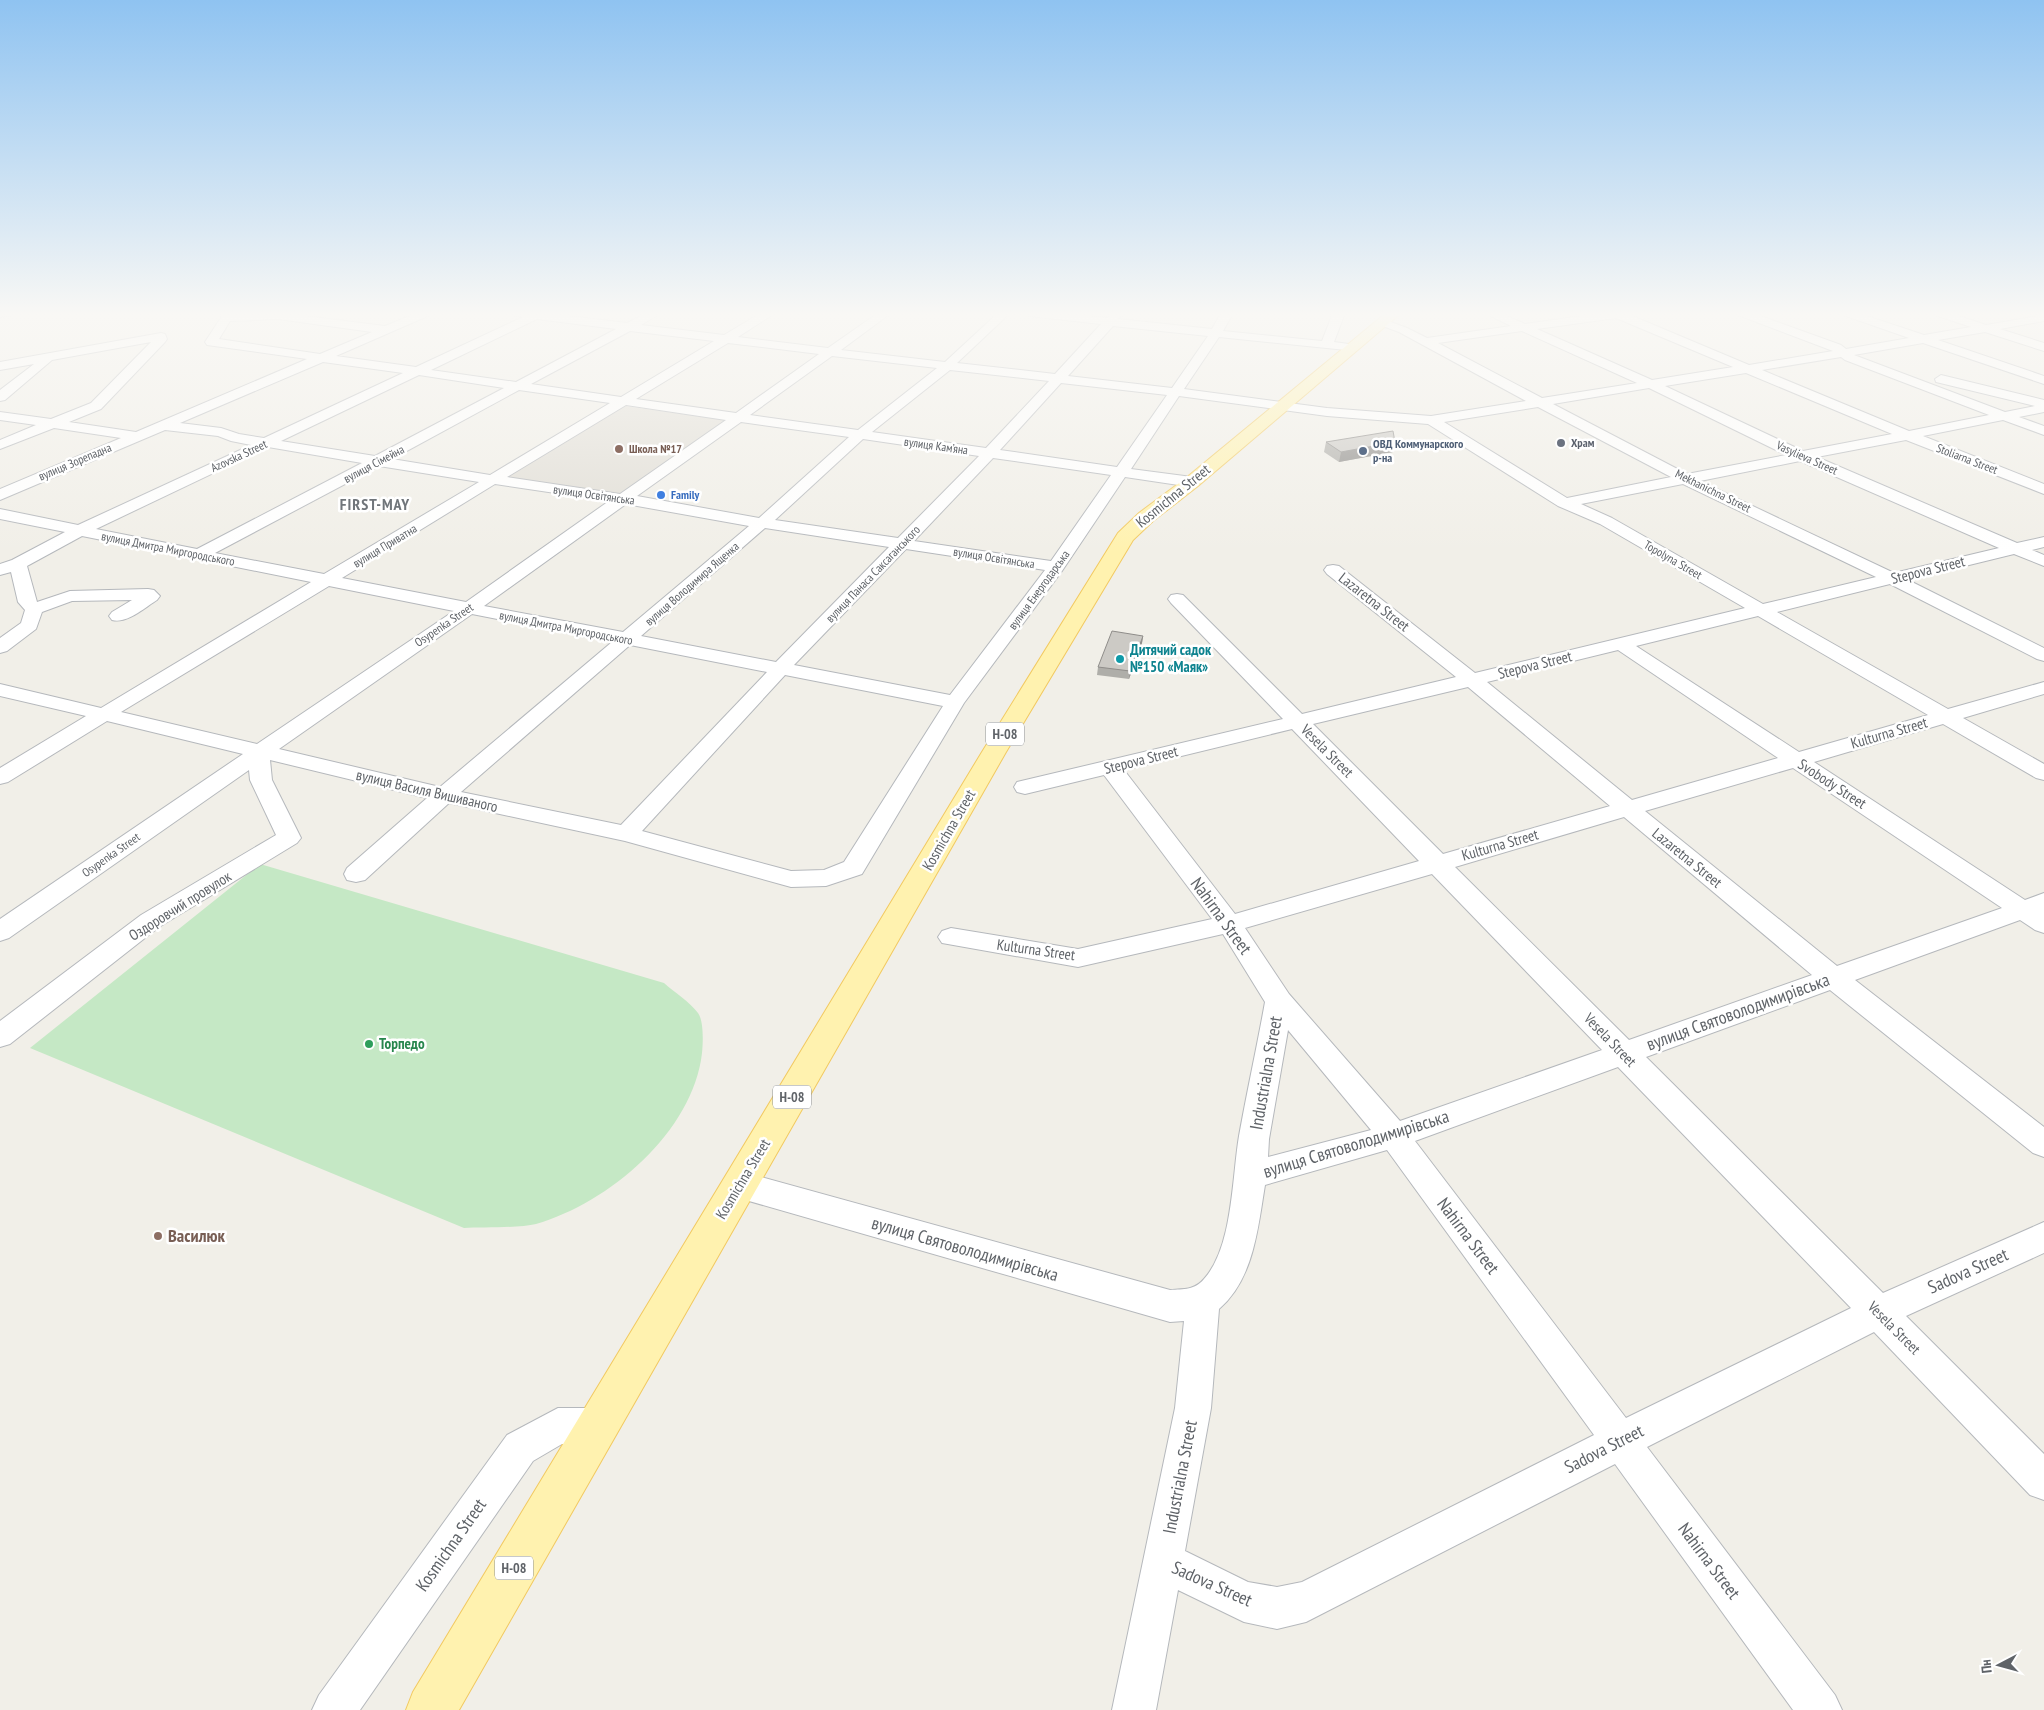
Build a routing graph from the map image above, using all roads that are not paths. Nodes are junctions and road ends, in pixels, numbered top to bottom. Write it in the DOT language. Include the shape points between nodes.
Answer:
graph roads {
  1 [pos="1176,392"];
  2 [pos="109,393"];
  3 [pos="240,393"];
  4 [pos="371,393"];
  5 [pos="503,393"];
  6 [pos="561,393"];
  7 [pos="639,393"];
  8 [pos="771,393"];
  9 [pos="913,393"];
  10 [pos="1045,393"];
  11 [pos="1182,393"];
  12 [pos="1299,393"];
  13 [pos="1524,393"];
  14 [pos="1597,393"];
  15 [pos="1668,393"];
  16 [pos="1805,393"];
  17 [pos="1942,393"];
  18 [pos="1998,393"];
  19 [pos="624,402"];
  20 [pos="1542,402"];
  21 [pos="2044,404"];
  22 [pos="1284,406"];
  23 [pos="2044,408"];
  24 [pos="0,416"];
  25 [pos="2003,416"];
  26 [pos="735,418"];
  27 [pos="1431,420"];
  28 [pos="51,425"];
  29 [pos="162,425"];
  30 [pos="2044,431"];
  31 [pos="860,435"];
  32 [pos="136,436"];
  33 [pos="1907,436"];
  34 [pos="267,443"];
  35 [pos="0,445"];
  36 [pos="990,453"];
  37 [pos="1801,456"];
  38 [pos="380,461"];
  39 [pos="1122,472"];
  40 [pos="1685,479"];
  41 [pos="496,480"];
  42 [pos="1192,482"];
  43 [pos="2044,489"];
  44 [pos="0,495"];
  45 [pos="625,499"];
  46 [pos="1564,503"];
  47 [pos="0,514"];
  48 [pos="762,523"];
  49 [pos="79,531"];
  50 [pos="2044,542"];
  51 [pos="902,544"];
  52 [pos="2018,549"];
  53 [pos="198,555"];
  54 [pos="2044,561"];
  55 [pos="18,564"];
  56 [pos="1056,567"];
  57 [pos="0,570"];
  58 [pos="1333,570"];
  59 [pos="330,579"];
  60 [pos="1893,579"];
  61 [pos="1177,599"];
  62 [pos="34,609"];
  63 [pos="468,609"];
  64 [pos="1761,610"];
  65 [pos="118,616"];
  66 [pos="628,640"];
  67 [pos="1622,644"];
  68 [pos="0,647"];
  69 [pos="2044,655"];
  70 [pos="781,668"];
  71 [pos="1472,680"];
  72 [pos="2044,688"];
  73 [pos="0,690"];
  74 [pos="956,702"];
  75 [pos="104,715"];
  76 [pos="1945,716"];
  77 [pos="1298,722"];
  78 [pos="259,752"];
  79 [pos="1795,760"];
  80 [pos="1110,767"];
  81 [pos="2044,773"];
  82 [pos="0,777"];
  83 [pos="1025,788"];
  84 [pos="444,795"];
  85 [pos="1626,808"];
  86 [pos="626,834"];
  87 [pos="1437,863"];
  88 [pos="853,868"];
  89 [pos="356,874"];
  90 [pos="2037,912"];
  91 [pos="1229,924"];
  92 [pos="0,932"];
  93 [pos="951,937"];
  94 [pos="1833,978"];
  95 [pos="1279,1001"];
  96 [pos="0,1036"];
  97 [pos="1624,1054"];
  98 [pos="1394,1136"];
  99 [pos="2044,1144"];
  100 [pos="1250,1175"];
  101 [pos="739,1185"];
  102 [pos="2044,1237"];
  103 [pos="1203,1302"];
  104 [pos="1878,1312"];
  105 [pos="597,1426"];
  106 [pos="1620,1441"];
  107 [pos="2044,1481"];
  108 [pos="1164,1562"];
  109 [pos="334,1710"];
  110 [pos="431,1710"];
  111 [pos="1134,1710"];
  112 [pos="1820,1710"];
  1 -- 39 [label="street, вулиця Енергодарська"];
  2 -- 28 [label="street" via="96,406"];
  3 -- 29 [label="street, вулиця Зорепадна"];
  4 -- 34 [label="street, Azovska Street"];
  5 -- 38 [label="street, вулиця Сімейна"];
  6 -- 19 [label="street, вулиця Кам’яна"];
  7 -- 19 [label="street, вулиця Приватна"];
  8 -- 26 [label="street, Osypenka Street"];
  9 -- 31 [label="street, вулиця Володимира Ященка"];
  10 -- 36 [label="street, вулиця Панаса Саксаганського"];
  11 -- 22 [label="street, Topolyna Street"];
  12 -- 22 [label="main road, Kosmichna Street / Н-08"];
  13 -- 20 [label="street, Mekhanichna Street"];
  14 -- 20 [label="street"];
  15 -- 37 [label="street, Vasylieva Street"];
  16 -- 33 [label="street, Stoliarna Street"];
  17 -- 25 [label="street"];
  18 -- 21 [label="street"];
  19 -- 26 [label="street, вулиця Кам’яна"];
  19 -- 41 [label="street, вулиця Приватна"];
  20 -- 27 [label="street"];
  20 -- 40 [label="street, Mekhanichna Street"];
  22 -- 27 [label="street, Topolyna Street"];
  22 -- 42 [label="main road, Kosmichna Street / Н-08"];
  23 -- 25 [label="street"];
  24 -- 28 [label="street"];
  25 -- 30 [label="street"];
  25 -- 33 [label="street"];
  26 -- 31 [label="street, вулиця Кам’яна"];
  26 -- 45 [label="street, Osypenka Street"];
  27 -- 46 [label="street, Topolyna Street"];
  28 -- 32 [label="street"];
  28 -- 35 [label="street"];
  29 -- 32 [label="street, вулиця Зорепадна"];
  29 -- 34 [label="street, вулиця Освітянська" via="221,432"];
  31 -- 36 [label="street, вулиця Кам’яна"];
  31 -- 48 [label="street, вулиця Володимира Ященка"];
  32 -- 44 [label="street, вулиця Зорепадна"];
  33 -- 37 [label="street"];
  33 -- 43 [label="street, Stoliarna Street"];
  34 -- 38 [label="street, вулиця Освітянська"];
  34 -- 49 [label="street, Azovska Street"];
  36 -- 39 [label="street, вулиця Кам’яна"];
  36 -- 51 [label="street, вулиця Панаса Саксаганського"];
  37 -- 40 [label="street"];
  37 -- 52 [label="street, Vasylieva Street"];
  38 -- 41 [label="street, вулиця Освітянська"];
  38 -- 53 [label="street, вулиця Сімейна"];
  39 -- 42 [label="street, вулиця Кам’яна"];
  39 -- 56 [label="street, вулиця Енергодарська"];
  40 -- 46 [label="street"];
  40 -- 60 [label="street, Mekhanichna Street"];
  41 -- 45 [label="street, вулиця Освітянська"];
  41 -- 59 [label="street, вулиця Приватна"];
  42 -- 101 [label="main road, Kosmichna Street / Н-08" via="1125,537 994,752"];
  45 -- 48 [label="street, вулиця Освітянська"];
  45 -- 63 [label="street, Osypenka Street"];
  46 -- 64 [label="street, Topolyna Street" via="1606,521"];
  47 -- 49 [label="street, вулиця Дмитра Миргородського"];
  48 -- 51 [label="street, вулиця Освітянська"];
  48 -- 66 [label="street, вулиця Володимира Ященка"];
  49 -- 53 [label="street, вулиця Дмитра Миргородського"];
  49 -- 55 [label="street, Azovska Street"];
  50 -- 52 [label="street, Stepova Street"];
  51 -- 56 [label="street, вулиця Освітянська"];
  51 -- 70 [label="street, вулиця Панаса Саксаганського"];
  52 -- 54 [label="street, Vasylieva Street"];
  52 -- 60 [label="street, Stepova Street"];
  53 -- 59 [label="street, вулиця Дмитра Миргородського"];
  55 -- 57 [label="street, Azovska Street"];
  55 -- 62 [label="street" via="27,602"];
  56 -- 74 [label="street, вулиця Енергодарська"];
  58 -- 71 [label="street, Lazaretna Street"];
  59 -- 63 [label="street, вулиця Дмитра Миргородського"];
  59 -- 75 [label="street, вулиця Приватна"];
  60 -- 64 [label="street, Stepova Street"];
  60 -- 69 [label="street, Mekhanichna Street"];
  61 -- 77 [label="street, Vesela Street"];
  62 -- 65 [label="street" via="70,596 150,596"];
  62 -- 68 [label="street" via="29,625"];
  63 -- 66 [label="street, вулиця Дмитра Миргородського"];
  63 -- 78 [label="street, Osypenka Street"];
  64 -- 67 [label="street, Stepova Street"];
  64 -- 76 [label="street, Topolyna Street"];
  66 -- 70 [label="street, вулиця Дмитра Миргородського"];
  66 -- 84 [label="street, вулиця Володимира Ященка"];
  67 -- 71 [label="street, Stepova Street"];
  67 -- 79 [label="street, Svobody Street"];
  70 -- 74 [label="street, вулиця Дмитра Миргородського"];
  70 -- 86 [label="street, вулиця Панаса Саксаганського"];
  71 -- 77 [label="street, Stepova Street"];
  71 -- 85 [label="street, Lazaretna Street"];
  72 -- 76 [label="street, Kulturna Street"];
  73 -- 75 [label="street, вулиця Василя Вишиваного"];
  74 -- 88 [label="street, вулиця Енергодарська"];
  75 -- 78 [label="street, вулиця Василя Вишиваного"];
  75 -- 82 [label="street, вулиця Приватна"];
  76 -- 79 [label="street, Kulturna Street"];
  76 -- 81 [label="street, Topolyna Street"];
  77 -- 80 [label="street, Stepova Street"];
  77 -- 87 [label="street, Vesela Street"];
  78 -- 84 [label="street, вулиця Василя Вишиваного"];
  78 -- 92 [label="street, Osypenka Street"];
  78 -- 96 [label="street, Оздоровчий провулок" via="262,780 289,838 150,921"];
  79 -- 85 [label="street, Kulturna Street"];
  79 -- 90 [label="street, Svobody Street"];
  80 -- 83 [label="street, Stepova Street"];
  80 -- 91 [label="street, Nahirna Street"];
  84 -- 86 [label="street, вулиця Василя Вишиваного"];
  84 -- 89 [label="street, вулиця Володимира Ященка"];
  85 -- 87 [label="street, Kulturna Street"];
  85 -- 94 [label="street, Lazaretna Street"];
  86 -- 88 [label="street, вулиця Василя Вишиваного" via="791,879 826,878"];
  87 -- 91 [label="street, Kulturna Street"];
  87 -- 97 [label="street, Vesela Street"];
  90 -- 94 [label="street, вулиця Святоволодимирівська"];
  91 -- 93 [label="street, Kulturna Street" via="1078,958"];
  91 -- 95 [label="street, Nahirna Street"];
  94 -- 97 [label="street, вулиця Святоволодимирівська"];
  94 -- 99 [label="street, Lazaretna Street"];
  95 -- 98 [label="street, Nahirna Street"];
  95 -- 100 [label="street, Industrialna Street"];
  97 -- 98 [label="street, вулиця Святоволодимирівська"];
  97 -- 104 [label="street, Vesela Street"];
  98 -- 100 [label="street, вулиця Святоволодимирівська"];
  98 -- 106 [label="street, Nahirna Street"];
  100 -- 103 [label="street, вулиця Святоволодимирівська" via="1237,1244 1225,1280"];
  101 -- 103 [label="street, вулиця Святоволодимирівська" via="1170,1306"];
  101 -- 105 [label="main road, Kosmichna Street / Н-08"];
  102 -- 104 [label="street, Sadova Street"];
  103 -- 108 [label="street, Industrialna Street" via="1193,1408"];
  104 -- 106 [label="street, Sadova Street"];
  104 -- 107 [label="street, Vesela Street"];
  105 -- 109 [label="street, Kosmichna Street" via="558,1426 520,1448"];
  105 -- 110 [label="main road, Kosmichna Street / Н-08"];
  106 -- 108 [label="street, Sadova Street" via="1306,1602 1277,1608 1244,1602"];
  106 -- 112 [label="street, Nahirna Street"];
  108 -- 111 [label="street, Industrialna Street"];
}
